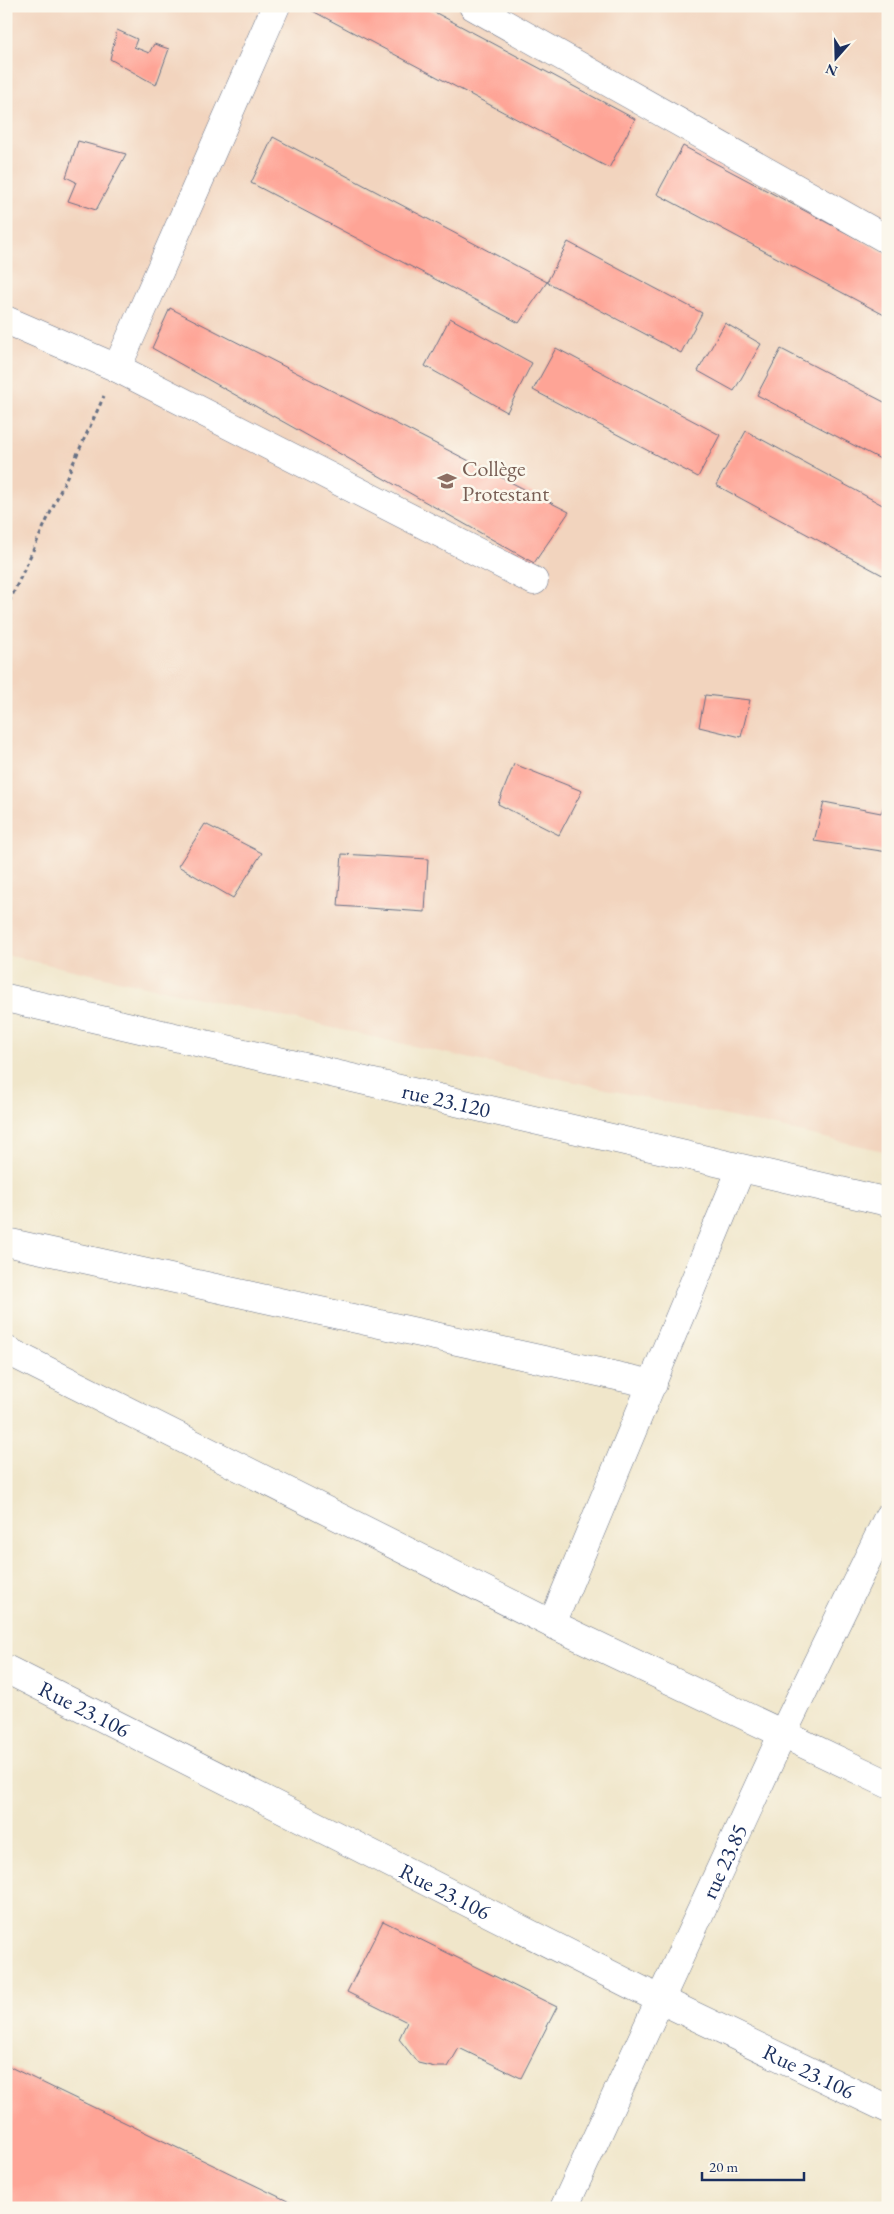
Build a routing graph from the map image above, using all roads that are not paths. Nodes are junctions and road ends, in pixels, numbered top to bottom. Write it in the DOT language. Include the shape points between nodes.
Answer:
graph roads {
  1 [pos="276,6"];
  2 [pos="472,6"];
  3 [pos="888,240"];
  4 [pos="6,320"];
  5 [pos="117,368"];
  6 [pos="534,581"];
  7 [pos="6,998"];
  8 [pos="740,1168"];
  9 [pos="888,1202"];
  10 [pos="6,1242"];
  11 [pos="6,1350"];
  12 [pos="653,1384"];
  13 [pos="888,1516"];
  14 [pos="552,1624"];
  15 [pos="6,1669"];
  16 [pos="783,1733"];
  17 [pos="888,1784"];
  18 [pos="661,2000"];
  19 [pos="888,2109"];
  20 [pos="564,2208"];
  1 -- 5 [label="street"];
  2 -- 3 [label="street"];
  4 -- 5 [label="street"];
  5 -- 6 [label="street"];
  7 -- 8 [label="street, rue 23.120"];
  8 -- 9 [label="street, rue 23.120"];
  8 -- 12 [label="street"];
  10 -- 12 [label="street"];
  11 -- 14 [label="street"];
  12 -- 14 [label="street"];
  13 -- 16 [label="street, rue 23.85"];
  14 -- 16 [label="street"];
  15 -- 18 [label="street, Rue 23.106"];
  16 -- 17 [label="street"];
  16 -- 18 [label="street, rue 23.85"];
  18 -- 19 [label="street, Rue 23.106"];
  18 -- 20 [label="street, rue 23.85"];
}
